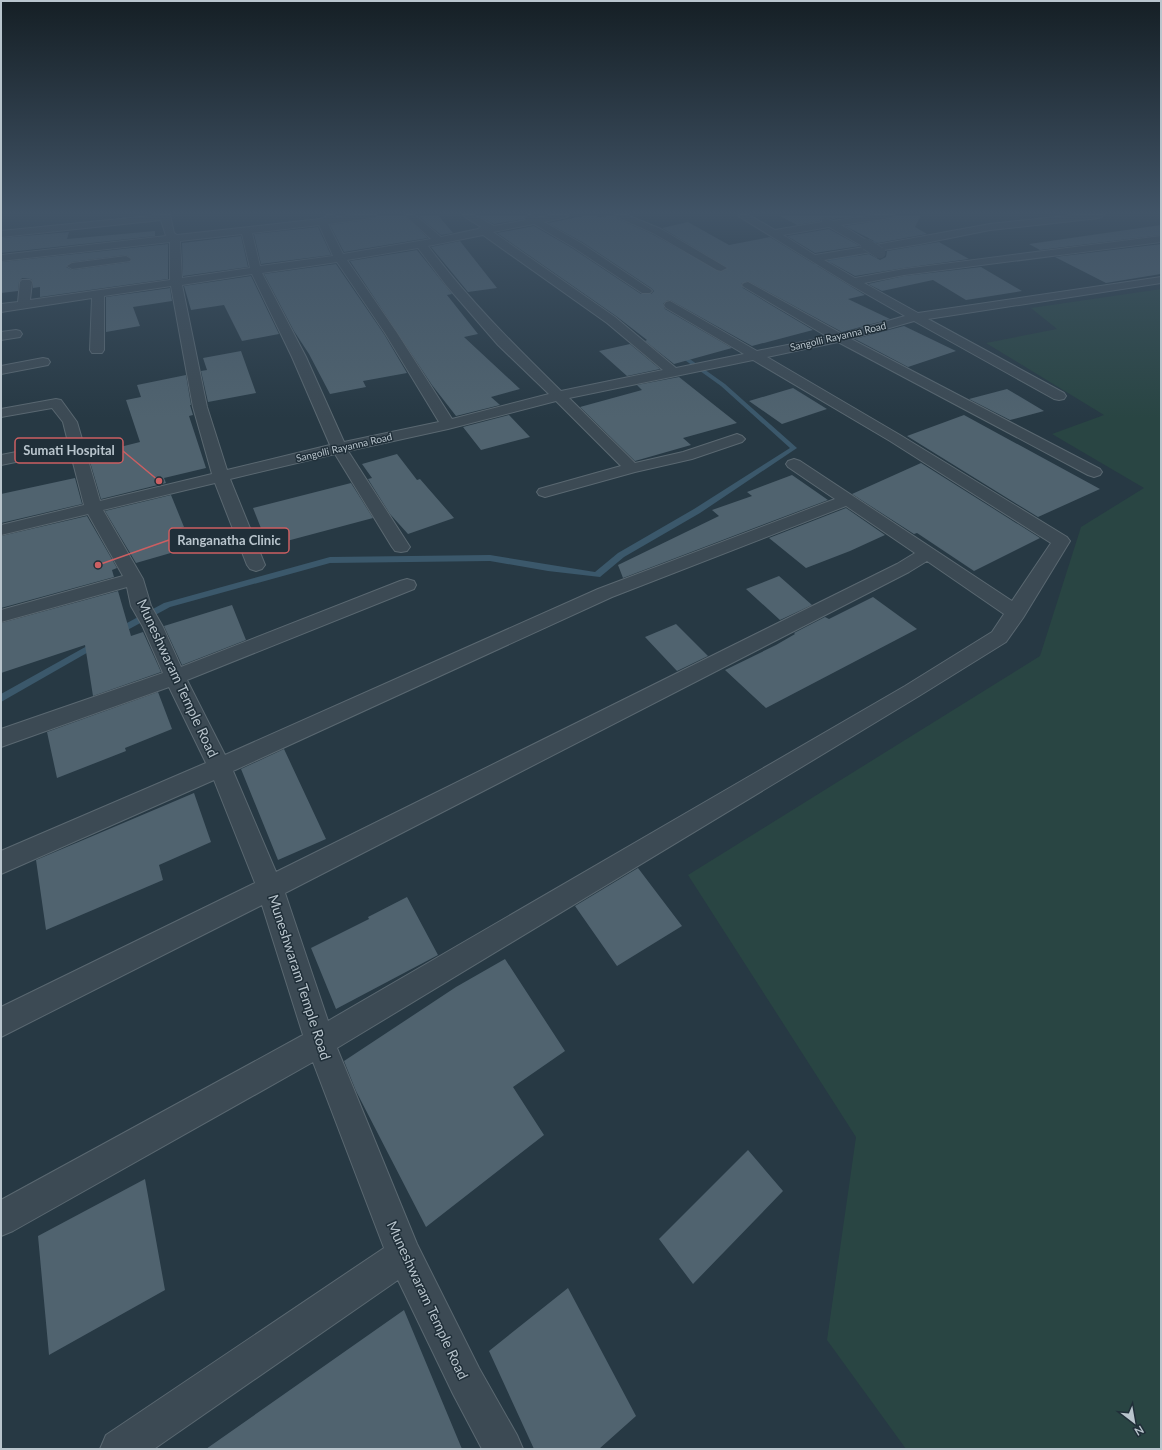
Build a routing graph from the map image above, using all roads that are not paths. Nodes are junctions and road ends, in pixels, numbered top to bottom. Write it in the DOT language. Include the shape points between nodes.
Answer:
graph roads {
  1 [pos="26,282"];
  2 [pos="176,282"];
  3 [pos="171,283"];
  4 [pos="262,283"];
  5 [pos="357,283"];
  6 [pos="450,283"];
  7 [pos="560,283"];
  8 [pos="634,283"];
  9 [pos="855,283"];
  10 [pos="1143,283"];
  11 [pos="748,285"];
  12 [pos="646,291"];
  13 [pos="98,293"];
  14 [pos="24,305"];
  15 [pos="670,305"];
  16 [pos="1,308"];
  17 [pos="915,317"];
  18 [pos="16,334"];
  19 [pos="1,336"];
  20 [pos="840,338"];
  21 [pos="97,350"];
  22 [pos="754,355"];
  23 [pos="43,362"];
  24 [pos="1,370"];
  25 [pos="672,371"];
  26 [pos="559,396"];
  27 [pos="1059,396"];
  28 [pos="1,413"];
  29 [pos="448,425"];
  30 [pos="737,439"];
  31 [pos="75,445"];
  32 [pos="339,448"];
  33 [pos="1,460"];
  34 [pos="794,464"];
  35 [pos="632,468"];
  36 [pos="1094,472"];
  37 [pos="221,477"];
  38 [pos="545,492"];
  39 [pos="848,500"];
  40 [pos="93,507"];
  41 [pos="1,530"];
  42 [pos="400,547"];
  43 [pos="927,553"];
  44 [pos="256,564"];
  45 [pos="134,579"];
  46 [pos="407,585"];
  47 [pos="1016,613"];
  48 [pos="1,616"];
  49 [pos="175,677"];
  50 [pos="1,738"];
  51 [pos="220,768"];
  52 [pos="1,863"];
  53 [pos="270,888"];
  54 [pos="1,1022"];
  55 [pos="320,1042"];
  56 [pos="1,1219"];
  57 [pos="404,1255"];
  58 [pos="120,1449"];
  59 [pos="503,1449"];
  1 -- 14 [label="street"];
  2 -- 37 [label="street" via="200,407"];
  3 -- 13 [label="street"];
  4 -- 32 [label="street" via="299,357"];
  5 -- 29 [label="street" via="391,332"];
  6 -- 26 [label="street" via="503,342"];
  7 -- 25 [label="street" via="611,320"];
  8 -- 12 [label="street"];
  9 -- 17 [label="street"];
  10 -- 17 [label="street, Sangolli Rayanna Road"];
  11 -- 20 [label="street"];
  13 -- 14 [label="street"];
  13 -- 21 [label="street"];
  14 -- 16 [label="street"];
  15 -- 22 [label="street"];
  17 -- 20 [label="street, Sangolli Rayanna Road"];
  17 -- 27 [label="street"];
  18 -- 19 [label="street"];
  20 -- 22 [label="street, Sangolli Rayanna Road"];
  20 -- 36 [label="street"];
  22 -- 25 [label="street, Sangolli Rayanna Road"];
  22 -- 47 [label="street" via="895,438 1061,541"];
  23 -- 24 [label="street"];
  25 -- 26 [label="street, Sangolli Rayanna Road"];
  26 -- 29 [label="street, Sangolli Rayanna Road"];
  26 -- 35 [label="street"];
  28 -- 31 [label="street, Muneshwaram Temple Road" via="56,402 70,422"];
  29 -- 32 [label="street, Sangolli Rayanna Road"];
  30 -- 35 [label="street" via="688,456"];
  31 -- 33 [label="street"];
  31 -- 40 [label="street, Muneshwaram Temple Road"];
  32 -- 37 [label="street, Sangolli Rayanna Road"];
  32 -- 42 [label="street"];
  34 -- 39 [label="street"];
  35 -- 38 [label="street"];
  37 -- 40 [label="street, Sangolli Rayanna Road"];
  37 -- 44 [label="street"];
  39 -- 43 [label="street"];
  39 -- 51 [label="street" via="605,593"];
  40 -- 41 [label="street, Sangolli Rayanna Road"];
  40 -- 45 [label="street, Muneshwaram Temple Road"];
  43 -- 47 [label="street"];
  43 -- 53 [label="street" via="903,568"];
  45 -- 48 [label="street"];
  45 -- 49 [label="street, Muneshwaram Temple Road" via="147,616"];
  46 -- 49 [label="street"];
  47 -- 55 [label="street" via="999,637 912,691"];
  49 -- 50 [label="street"];
  49 -- 51 [label="street, Muneshwaram Temple Road"];
  51 -- 52 [label="street"];
  51 -- 53 [label="street, Muneshwaram Temple Road"];
  53 -- 54 [label="street"];
  53 -- 55 [label="street, Muneshwaram Temple Road"];
  55 -- 56 [label="street"];
  55 -- 57 [label="street, Muneshwaram Temple Road"];
  57 -- 58 [label="street"];
  57 -- 59 [label="street, Muneshwaram Temple Road" via="466,1381"];
}
